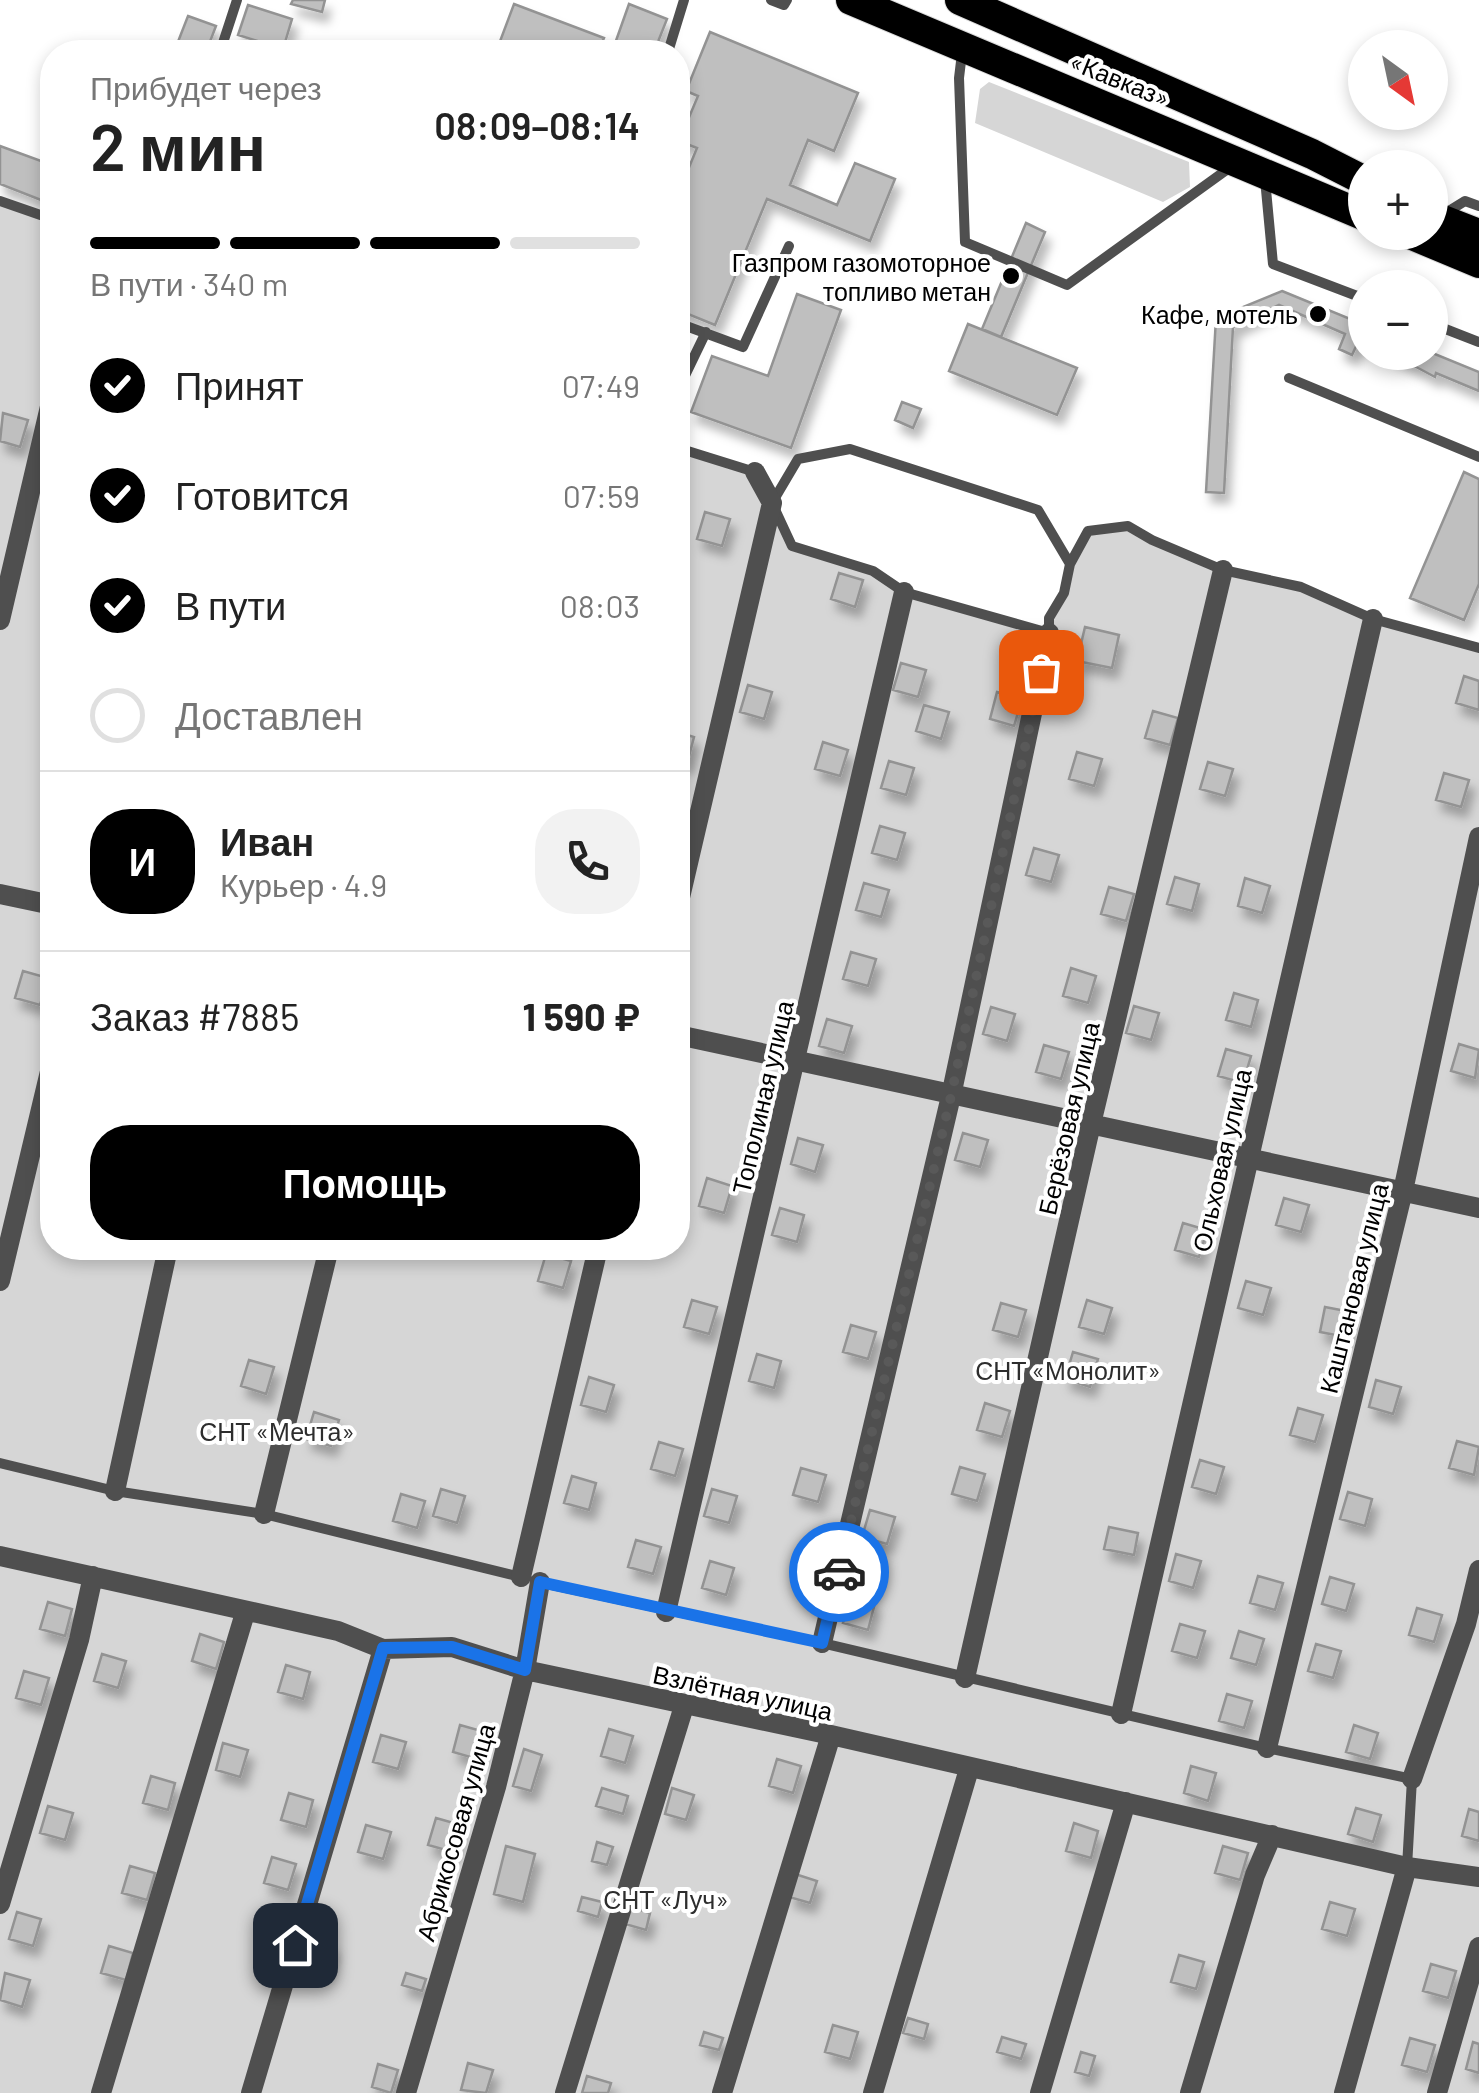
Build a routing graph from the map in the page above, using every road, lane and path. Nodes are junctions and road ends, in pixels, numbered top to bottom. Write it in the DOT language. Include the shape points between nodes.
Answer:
graph roads {
  1 [pos="237,0"];
  2 [pos="684,0"];
  3 [pos="770,0"];
  4 [pos="788,0"];
  5 [pos="851,0"];
  6 [pos="960,0"];
  7 [pos="224,40"];
  8 [pos="672,40"];
  9 [pos="962,47"];
  10 [pos="1251,166"];
  11 [pos="1348,172"];
  12 [pos="0,201"];
  13 [pos="1479,206"];
  14 [pos="1348,209"];
  15 [pos="1448,209"];
  16 [pos="40,215"];
  17 [pos="1448,222"];
  18 [pos="1479,234"];
  19 [pos="789,246"];
  20 [pos="1448,250"];
  21 [pos="1479,263"];
  22 [pos="1348,293"];
  23 [pos="690,327"];
  24 [pos="1448,331"];
  25 [pos="706,332"];
  26 [pos="1479,342"];
  27 [pos="690,365"];
  28 [pos="1289,378"];
  29 [pos="40,449"];
  30 [pos="690,452"];
  31 [pos="1479,458"];
  32 [pos="754,472"];
  33 [pos="772,503"];
  34 [pos="1070,564"];
  35 [pos="1223,570"];
  36 [pos="904,592"];
  37 [pos="1373,618"];
  38 [pos="0,620"];
  39 [pos="1049,633"];
  40 [pos="1479,648"];
  41 [pos="1479,838"];
  42 [pos="690,855"];
  43 [pos="0,894"];
  44 [pos="40,902"];
  45 [pos="690,1037"];
  46 [pos="797,1061"];
  47 [pos="951,1096"];
  48 [pos="40,1113"];
  49 [pos="1091,1124"];
  50 [pos="1247,1156"];
  51 [pos="1403,1191"];
  52 [pos="1479,1208"];
  53 [pos="165,1260"];
  54 [pos="326,1260"];
  55 [pos="596,1260"];
  56 [pos="0,1280"];
  57 [pos="0,1463"];
  58 [pos="114,1491"];
  59 [pos="264,1514"];
  60 [pos="0,1556"];
  61 [pos="1479,1570"];
  62 [pos="93,1576"];
  63 [pos="531,1580"];
  64 [pos="666,1612"];
  65 [pos="245,1613"];
  66 [pos="822,1643"];
  67 [pos="383,1648"];
  68 [pos="525,1670"];
  69 [pos="965,1678"];
  70 [pos="684,1706"];
  71 [pos="1120,1714"];
  72 [pos="831,1735"];
  73 [pos="1266,1748"];
  74 [pos="969,1769"];
  75 [pos="1412,1779"];
  76 [pos="1126,1802"];
  77 [pos="1272,1835"];
  78 [pos="1407,1867"];
  79 [pos="1479,1877"];
  80 [pos="0,1904"];
  81 [pos="1479,1947"];
  82 [pos="101,2093"];
  83 [pos="251,2093"];
  84 [pos="406,2093"];
  85 [pos="566,2093"];
  86 [pos="722,2093"];
  87 [pos="873,2093"];
  88 [pos="1040,2093"];
  89 [pos="1190,2093"];
  90 [pos="1344,2093"];
  91 [pos="1437,2093"];
  1 -- 7 [label="lane"];
  2 -- 8 [label="lane"];
  3 -- 4 [label="lane"];
  5 -- 9 [label="highway, «Кавказ»"];
  6 -- 11 [label="highway, «Кавказ»"];
  9 -- 10 [label="highway, «Кавказ»"];
  9 -- 10 [label="lane" via="965,242 1066,285"];
  10 -- 14 [label="highway, «Кавказ»"];
  10 -- 22 [label="lane" via="1273,264"];
  12 -- 16 [label="lane"];
  13 -- 15 [label="lane" via="1465,201"];
  17 -- 18 [label="highway"];
  19 -- 25 [label="lane" via="744,347"];
  20 -- 21 [label="highway"];
  23 -- 25 [label="lane"];
  24 -- 26 [label="lane"];
  25 -- 27 [label="lane"];
  28 -- 31 [label="lane"];
  29 -- 38 [label="street"];
  30 -- 32 [label="lane"];
  32 -- 33 [label="street"];
  33 -- 34 [label="lane" via="798,460 850,448 1038,510"];
  33 -- 36 [label="lane" via="792,546 873,572"];
  33 -- 42 [label="street"];
  34 -- 35 [label="lane" via="1088,531 1128,526"];
  34 -- 39 [label="lane"];
  35 -- 37 [label="lane" via="1301,587"];
  35 -- 49 [label="street, Берёзовая улица"];
  36 -- 39 [label="lane"];
  36 -- 46 [label="street, Тополиная улица"];
  37 -- 40 [label="lane"];
  37 -- 50 [label="street, Ольховая улица"];
  39 -- 47 [label="street"];
  41 -- 51 [label="street, Каштановая улица"];
  43 -- 44 [label="street"];
  45 -- 46 [label="street"];
  46 -- 47 [label="street"];
  46 -- 64 [label="street, Тополиная улица"];
  47 -- 49 [label="street"];
  47 -- 66 [label="street"];
  48 -- 56 [label="street"];
  49 -- 50 [label="street"];
  49 -- 69 [label="street, Берёзовая улица"];
  50 -- 51 [label="street"];
  50 -- 71 [label="street, Ольховая улица"];
  51 -- 52 [label="street"];
  51 -- 73 [label="street, Каштановая улица"];
  53 -- 58 [label="street"];
  54 -- 59 [label="street"];
  55 -- 63 [label="street, Абрикосовая улица"];
  57 -- 58 [label="lane"];
  58 -- 59 [label="lane"];
  59 -- 63 [label="lane"];
  60 -- 62 [label="street, Взлётная улица"];
  61 -- 75 [label="street"];
  62 -- 65 [label="street, Взлётная улица"];
  62 -- 80 [label="street"];
  63 -- 64 [label="lane"];
  63 -- 68 [label="street, Абрикосовая улица"];
  64 -- 66 [label="lane"];
  65 -- 67 [label="street, Взлётная улица" via="338,1631"];
  65 -- 82 [label="street"];
  66 -- 69 [label="lane"];
  67 -- 68 [label="street, Взлётная улица" via="452,1647"];
  67 -- 83 [label="street"];
  68 -- 70 [label="street, Взлётная улица"];
  68 -- 84 [label="street, Абрикосовая улица"];
  69 -- 71 [label="lane"];
  70 -- 72 [label="street, Взлётная улица"];
  70 -- 85 [label="street"];
  71 -- 73 [label="lane"];
  72 -- 74 [label="street, Взлётная улица"];
  72 -- 86 [label="street"];
  73 -- 75 [label="lane"];
  74 -- 76 [label="street, Взлётная улица"];
  74 -- 87 [label="street"];
  75 -- 78 [label="lane"];
  76 -- 77 [label="street, Взлётная улица"];
  76 -- 88 [label="street"];
  77 -- 78 [label="street, Взлётная улица"];
  77 -- 89 [label="street"];
  78 -- 79 [label="street, Взлётная улица"];
  78 -- 90 [label="street"];
  81 -- 91 [label="street"];
}
